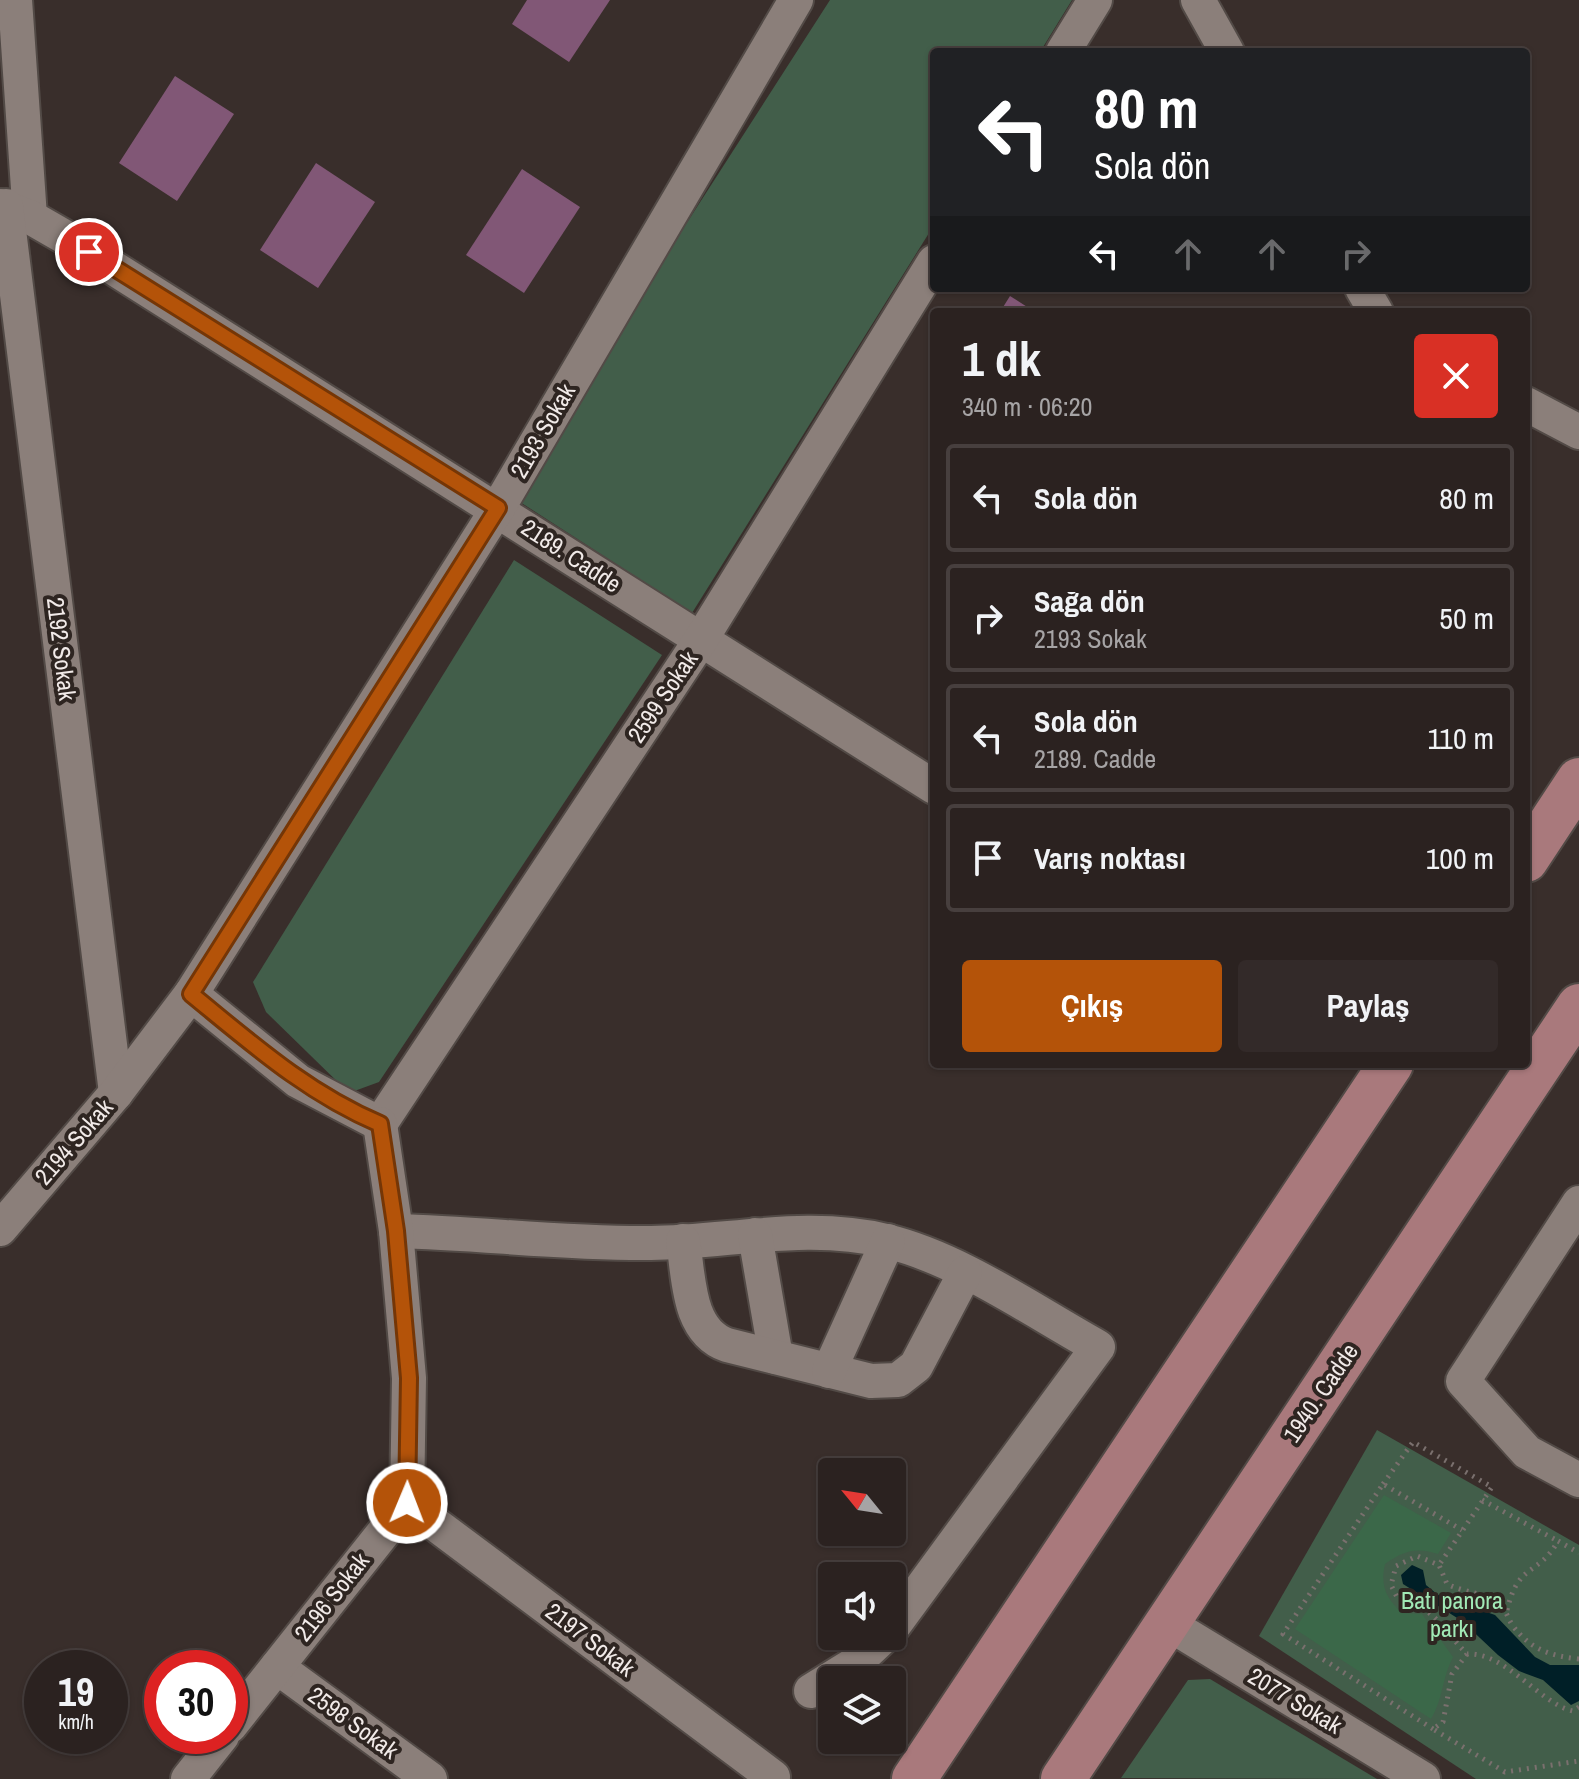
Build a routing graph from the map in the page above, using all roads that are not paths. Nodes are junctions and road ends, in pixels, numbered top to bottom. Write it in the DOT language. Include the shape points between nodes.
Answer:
graph roads {
  1 [pos="15,0"];
  2 [pos="796,0"];
  3 [pos="1095,0"];
  4 [pos="1198,0"];
  5 [pos="1065,48"];
  6 [pos="1225,48"];
  7 [pos="12,209"];
  8 [pos="930,268"];
  9 [pos="1530,406"];
  10 [pos="1579,432"];
  11 [pos="498,508"];
  12 [pos="700,641"];
  13 [pos="1579,780"];
  14 [pos="930,785"];
  15 [pos="1530,854"];
  16 [pos="191,994"];
  17 [pos="1579,1006"];
  18 [pos="1387,1068"];
  19 [pos="116,1093"];
  20 [pos="380,1124"];
  21 [pos="1579,1203"];
  22 [pos="0,1229"];
  23 [pos="396,1231"];
  24 [pos="755,1235"];
  25 [pos="683,1241"];
  26 [pos="888,1241"];
  27 [pos="965,1273"];
  28 [pos="776,1357"];
  29 [pos="829,1371"];
  30 [pos="1579,1480"];
  31 [pos="407,1503"];
  32 [pos="906,1609"];
  33 [pos="1167,1623"];
  34 [pos="869,1650"];
  35 [pos="277,1667"];
  36 [pos="811,1691"];
  37 [pos="248,1703"];
  38 [pos="208,1754"];
  39 [pos="773,1777"];
  40 [pos="188,1779"];
  41 [pos="430,1779"];
  42 [pos="914,1779"];
  43 [pos="1063,1779"];
  44 [pos="1423,1779"];
  1 -- 7 [label="street, 2192 Sokak"];
  2 -- 11 [label="street, 2193 Sokak"];
  3 -- 5 [label="street"];
  4 -- 6 [label="street"];
  7 -- 11 [label="street, 2189. Cadde"];
  7 -- 19 [label="street, 2192 Sokak"];
  8 -- 12 [label="street, 2599 Sokak"];
  9 -- 10 [label="street"];
  11 -- 12 [label="street, 2189. Cadde"];
  11 -- 16 [label="street, 2193 Sokak"];
  12 -- 14 [label="street, 2189. Cadde"];
  12 -- 20 [label="street, 2599 Sokak"];
  13 -- 15 [label="main road"];
  16 -- 19 [label="street, 2193 Sokak"];
  16 -- 20 [label="street" via="298,1081"];
  17 -- 33 [label="main road, 1940. Cadde"];
  18 -- 42 [label="main road"];
  19 -- 22 [label="street, 2194 Sokak"];
  20 -- 23 [label="street"];
  21 -- 30 [label="street" via="1463,1381 1527,1452"];
  23 -- 25 [label="street" via="561,1241"];
  23 -- 31 [label="street" via="409,1378"];
  24 -- 25 [label="street"];
  24 -- 26 [label="street" via="808,1231"];
  24 -- 28 [label="street"];
  25 -- 28 [label="street" via="700,1325 717,1342"];
  26 -- 27 [label="street"];
  26 -- 29 [label="street"];
  27 -- 29 [label="street" via="907,1374 884,1383"];
  27 -- 32 [label="street" via="1098,1347"];
  28 -- 29 [label="street"];
  31 -- 35 [label="street, 2196 Sokak"];
  31 -- 39 [label="street, 2197 Sokak"];
  33 -- 43 [label="main road, 1940. Cadde"];
  33 -- 44 [label="street, 2077 Sokak"];
  34 -- 36 [label="street"];
  35 -- 37 [label="street, 2196 Sokak"];
  35 -- 41 [label="street, 2598 Sokak"];
  38 -- 40 [label="street"];
}
